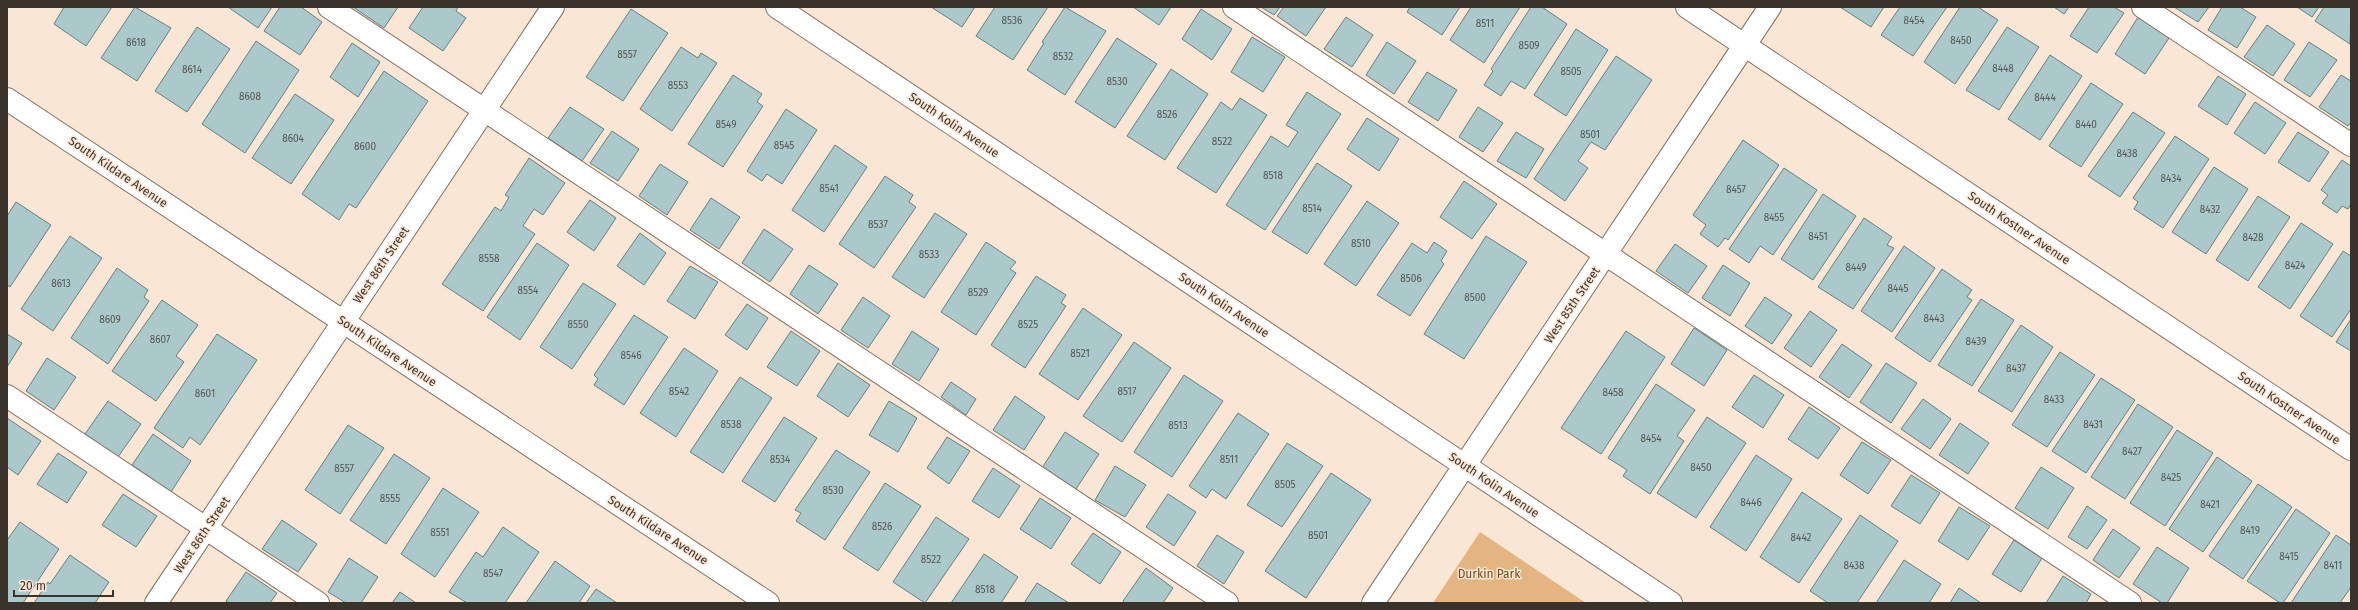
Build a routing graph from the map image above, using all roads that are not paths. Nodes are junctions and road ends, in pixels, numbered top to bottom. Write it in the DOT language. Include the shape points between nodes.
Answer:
graph roads {
  1 [pos="329,7"];
  2 [pos="553,7"];
  3 [pos="777,7"];
  4 [pos="1234,7"];
  5 [pos="1687,7"];
  6 [pos="1770,7"];
  7 [pos="2143,7"];
  8 [pos="1745,45"];
  9 [pos="7,99"];
  10 [pos="484,111"];
  11 [pos="2351,145"];
  12 [pos="1605,254"];
  13 [pos="343,322"];
  14 [pos="7,396"];
  15 [pos="2351,449"];
  16 [pos="1465,466"];
  17 [pos="206,529"];
  18 [pos="156,603"];
  19 [pos="318,603"];
  20 [pos="768,603"];
  21 [pos="1227,603"];
  22 [pos="1373,603"];
  23 [pos="1671,603"];
  24 [pos="2130,603"];
  1 -- 10 [label="street"];
  2 -- 10 [label="street, West 86th Street"];
  3 -- 16 [label="street, South Kolin Avenue"];
  4 -- 12 [label="street"];
  5 -- 8 [label="street, South Kostner Avenue"];
  6 -- 8 [label="street, West 85th Street"];
  7 -- 11 [label="street"];
  8 -- 12 [label="street, West 85th Street"];
  8 -- 15 [label="street, South Kostner Avenue"];
  9 -- 13 [label="street, South Kildare Avenue"];
  10 -- 13 [label="street, West 86th Street"];
  10 -- 21 [label="street"];
  12 -- 16 [label="street, West 85th Street"];
  12 -- 24 [label="street"];
  13 -- 17 [label="street, West 86th Street"];
  13 -- 20 [label="street, South Kildare Avenue"];
  14 -- 17 [label="street"];
  16 -- 22 [label="street, West 85th Street"];
  16 -- 23 [label="street, South Kolin Avenue"];
  17 -- 18 [label="street, West 86th Street"];
  17 -- 19 [label="street"];
}
